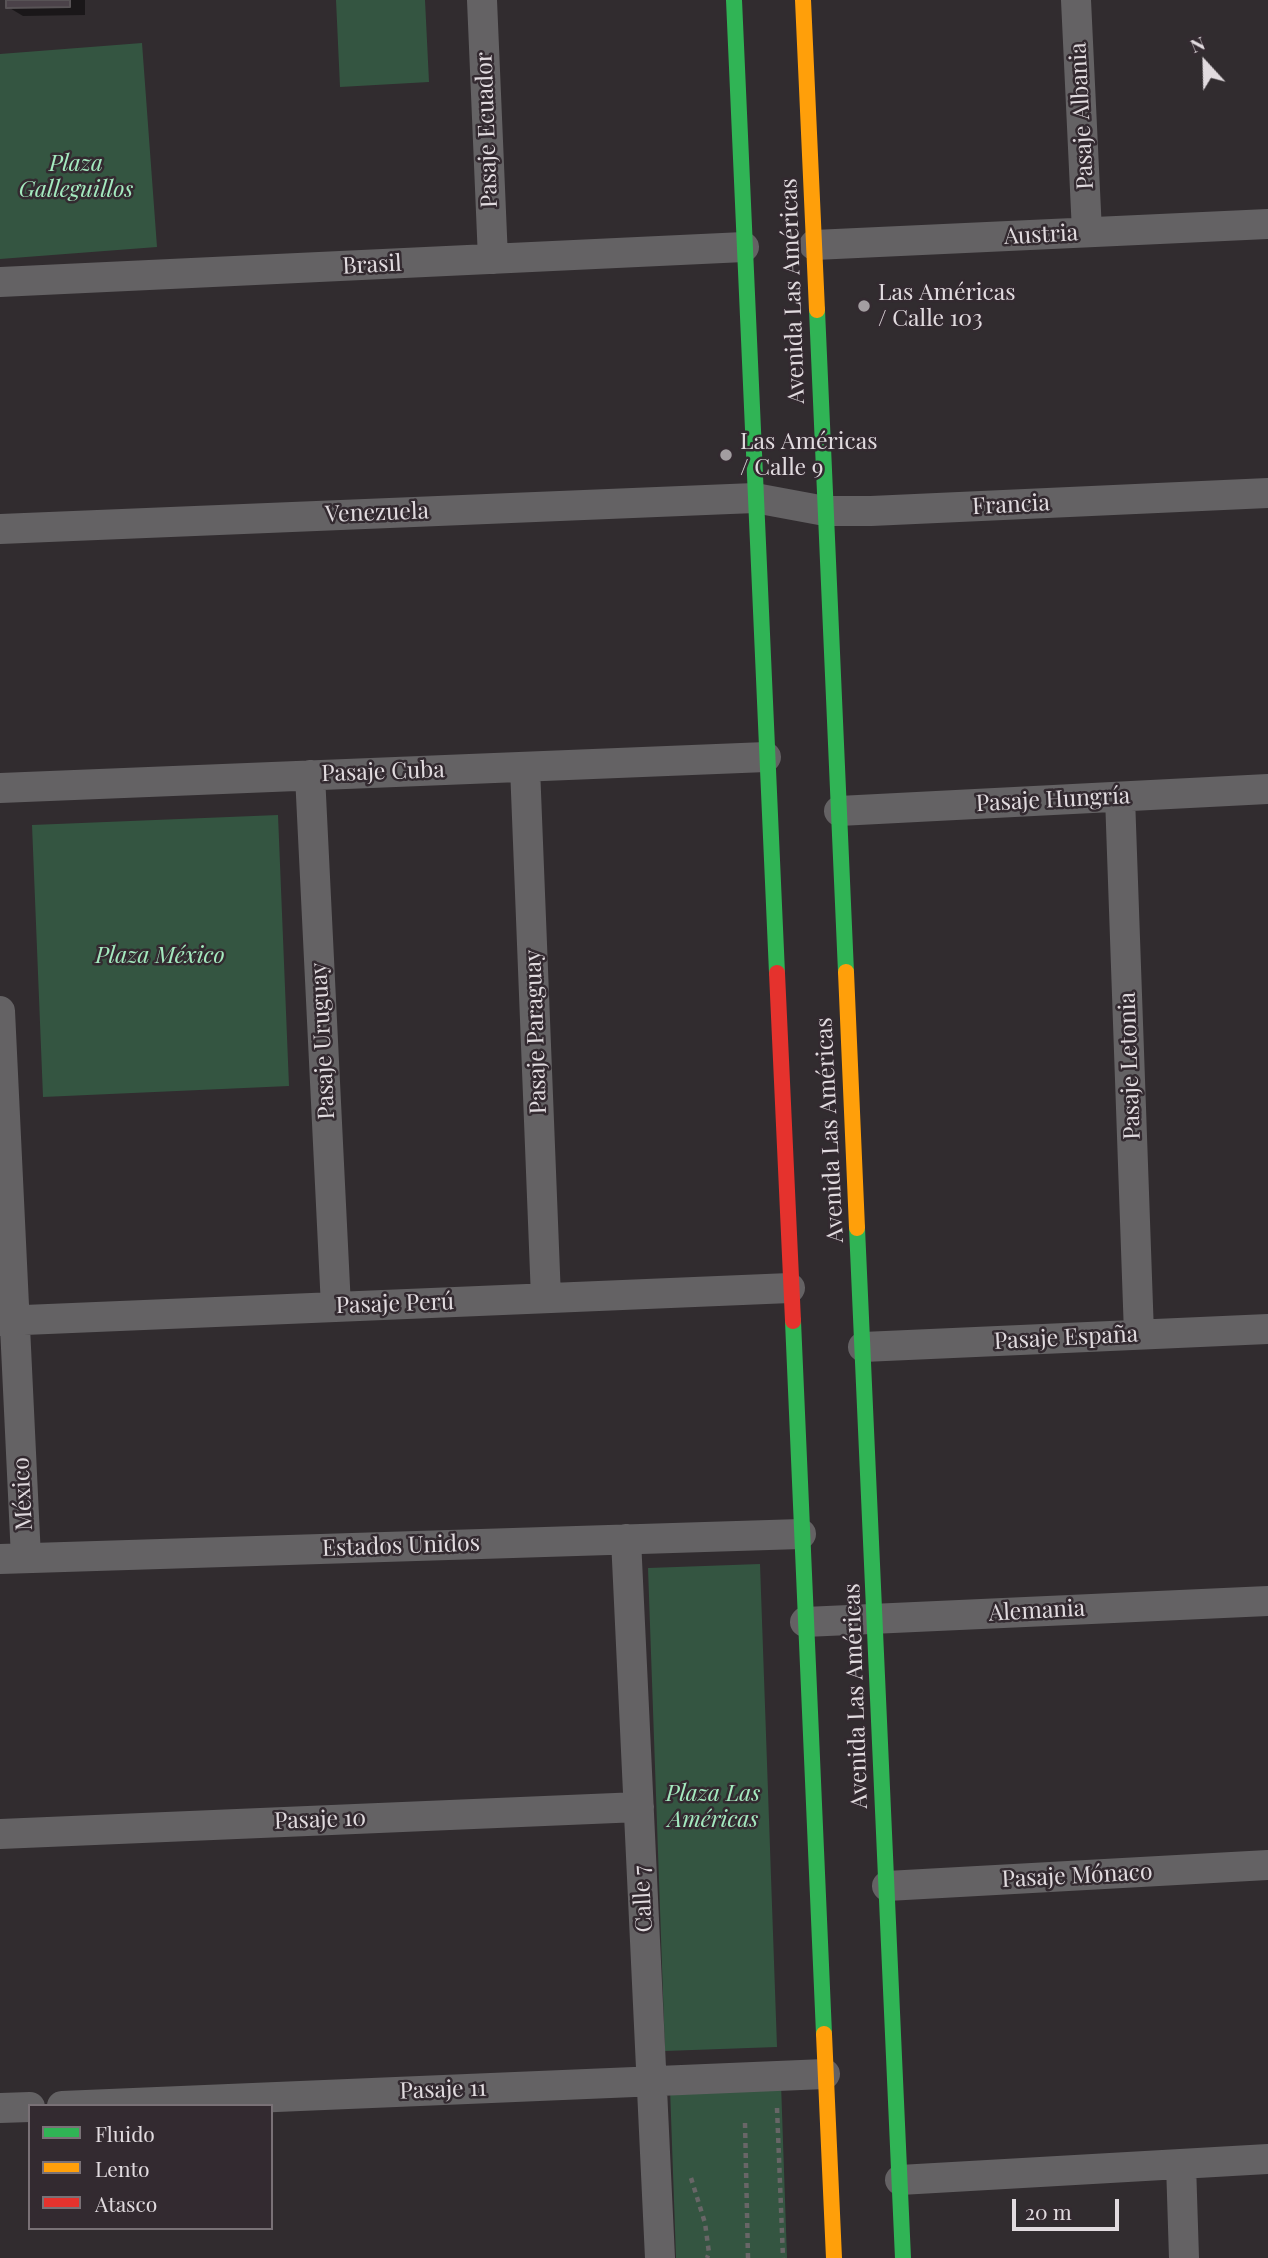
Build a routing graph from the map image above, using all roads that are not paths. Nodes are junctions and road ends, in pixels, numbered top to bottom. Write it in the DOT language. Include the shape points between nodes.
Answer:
graph roads {
  1 [pos="482,0"];
  2 [pos="734,0"];
  3 [pos="803,0"];
  4 [pos="1076,0"];
  5 [pos="1268,224"];
  6 [pos="1087,232"];
  7 [pos="814,245"];
  8 [pos="744,247"];
  9 [pos="493,259"];
  10 [pos="0,282"];
  11 [pos="1268,493"];
  12 [pos="755,498"];
  13 [pos="825,512"];
  14 [pos="0,528"];
  15 [pos="766,757"];
  16 [pos="525,767"];
  17 [pos="310,775"];
  18 [pos="0,788"];
  19 [pos="1268,789"];
  20 [pos="1120,797"];
  21 [pos="839,811"];
  22 [pos="0,1011"];
  23 [pos="790,1287"];
  24 [pos="546,1298"];
  25 [pos="336,1307"];
  26 [pos="7,1320"];
  27 [pos="1268,1329"];
  28 [pos="1139,1334"];
  29 [pos="863,1347"];
  30 [pos="801,1534"];
  31 [pos="626,1539"];
  32 [pos="13,1559"];
  33 [pos="1268,1601"];
  34 [pos="875,1618"];
  35 [pos="805,1622"];
  36 [pos="639,1807"];
  37 [pos="0,1834"];
  38 [pos="1268,1865"];
  39 [pos="887,1886"];
  40 [pos="825,2074"];
  41 [pos="652,2081"];
  42 [pos="109,2104"];
  43 [pos="28,2107"];
  44 [pos="0,2108"];
  45 [pos="1268,2159"];
  46 [pos="1181,2164"];
  47 [pos="900,2180"];
  48 [pos="660,2258"];
  49 [pos="834,2258"];
  50 [pos="903,2258"];
  51 [pos="1184,2258"];
  1 -- 9 [label="street, Pasaje Ecuador"];
  2 -- 8 [label="main road, Avenida Las Américas"];
  3 -- 7 [label="main road, Avenida Las Américas"];
  4 -- 6 [label="street, Pasaje Albania"];
  5 -- 6 [label="street, Austria"];
  6 -- 7 [label="street, Austria"];
  7 -- 13 [label="main road, Avenida Las Américas"];
  8 -- 9 [label="street, Brasil"];
  8 -- 12 [label="main road, Avenida Las Américas"];
  9 -- 10 [label="street, Brasil"];
  11 -- 13 [label="street, Francia"];
  12 -- 13 [label="street, Francia"];
  12 -- 14 [label="street, Venezuela"];
  12 -- 15 [label="main road, Avenida Las Américas"];
  13 -- 21 [label="main road, Avenida Las Américas"];
  15 -- 16 [label="street, Pasaje Cuba"];
  15 -- 23 [label="main road, Avenida Las Américas"];
  16 -- 17 [label="street, Pasaje Cuba"];
  16 -- 24 [label="street, Pasaje Paraguay"];
  17 -- 18 [label="street, Pasaje Cuba"];
  17 -- 25 [label="street, Pasaje Uruguay"];
  19 -- 20 [label="street, Pasaje Hungría"];
  20 -- 21 [label="street, Pasaje Hungría"];
  20 -- 28 [label="street, Pasaje Letonia"];
  21 -- 29 [label="main road, Avenida Las Américas"];
  22 -- 26 [label="street, México"];
  23 -- 24 [label="street, Pasaje Perú"];
  23 -- 30 [label="main road, Avenida Las Américas"];
  24 -- 25 [label="street, Pasaje Perú"];
  25 -- 26 [label="street, Pasaje Perú"];
  26 -- 32 [label="street, México"];
  27 -- 28 [label="street, Pasaje España"];
  28 -- 29 [label="street, Pasaje España"];
  29 -- 34 [label="main road, Avenida Las Américas"];
  30 -- 31 [label="street, Estados Unidos"];
  30 -- 35 [label="main road, Avenida Las Américas"];
  31 -- 32 [label="street, Estados Unidos"];
  31 -- 36 [label="street, Calle 7"];
  33 -- 34 [label="street, Alemania"];
  34 -- 35 [label="street, Alemania"];
  34 -- 39 [label="main road, Avenida Las Américas"];
  35 -- 40 [label="main road, Avenida Las Américas"];
  36 -- 37 [label="street, Pasaje 10"];
  36 -- 41 [label="street, Calle 7"];
  38 -- 39 [label="street, Pasaje Mónaco"];
  39 -- 47 [label="main road, Avenida Las Américas"];
  40 -- 41 [label="street, Pasaje 11"];
  40 -- 49 [label="main road, Avenida Las Américas"];
  41 -- 42 [label="street, Pasaje 11"];
  41 -- 48 [label="street, Calle 7"];
  43 -- 44 [label="street"];
  45 -- 46 [label="street"];
  46 -- 47 [label="street"];
  46 -- 51 [label="street"];
  47 -- 50 [label="main road, Avenida Las Américas"];
}
